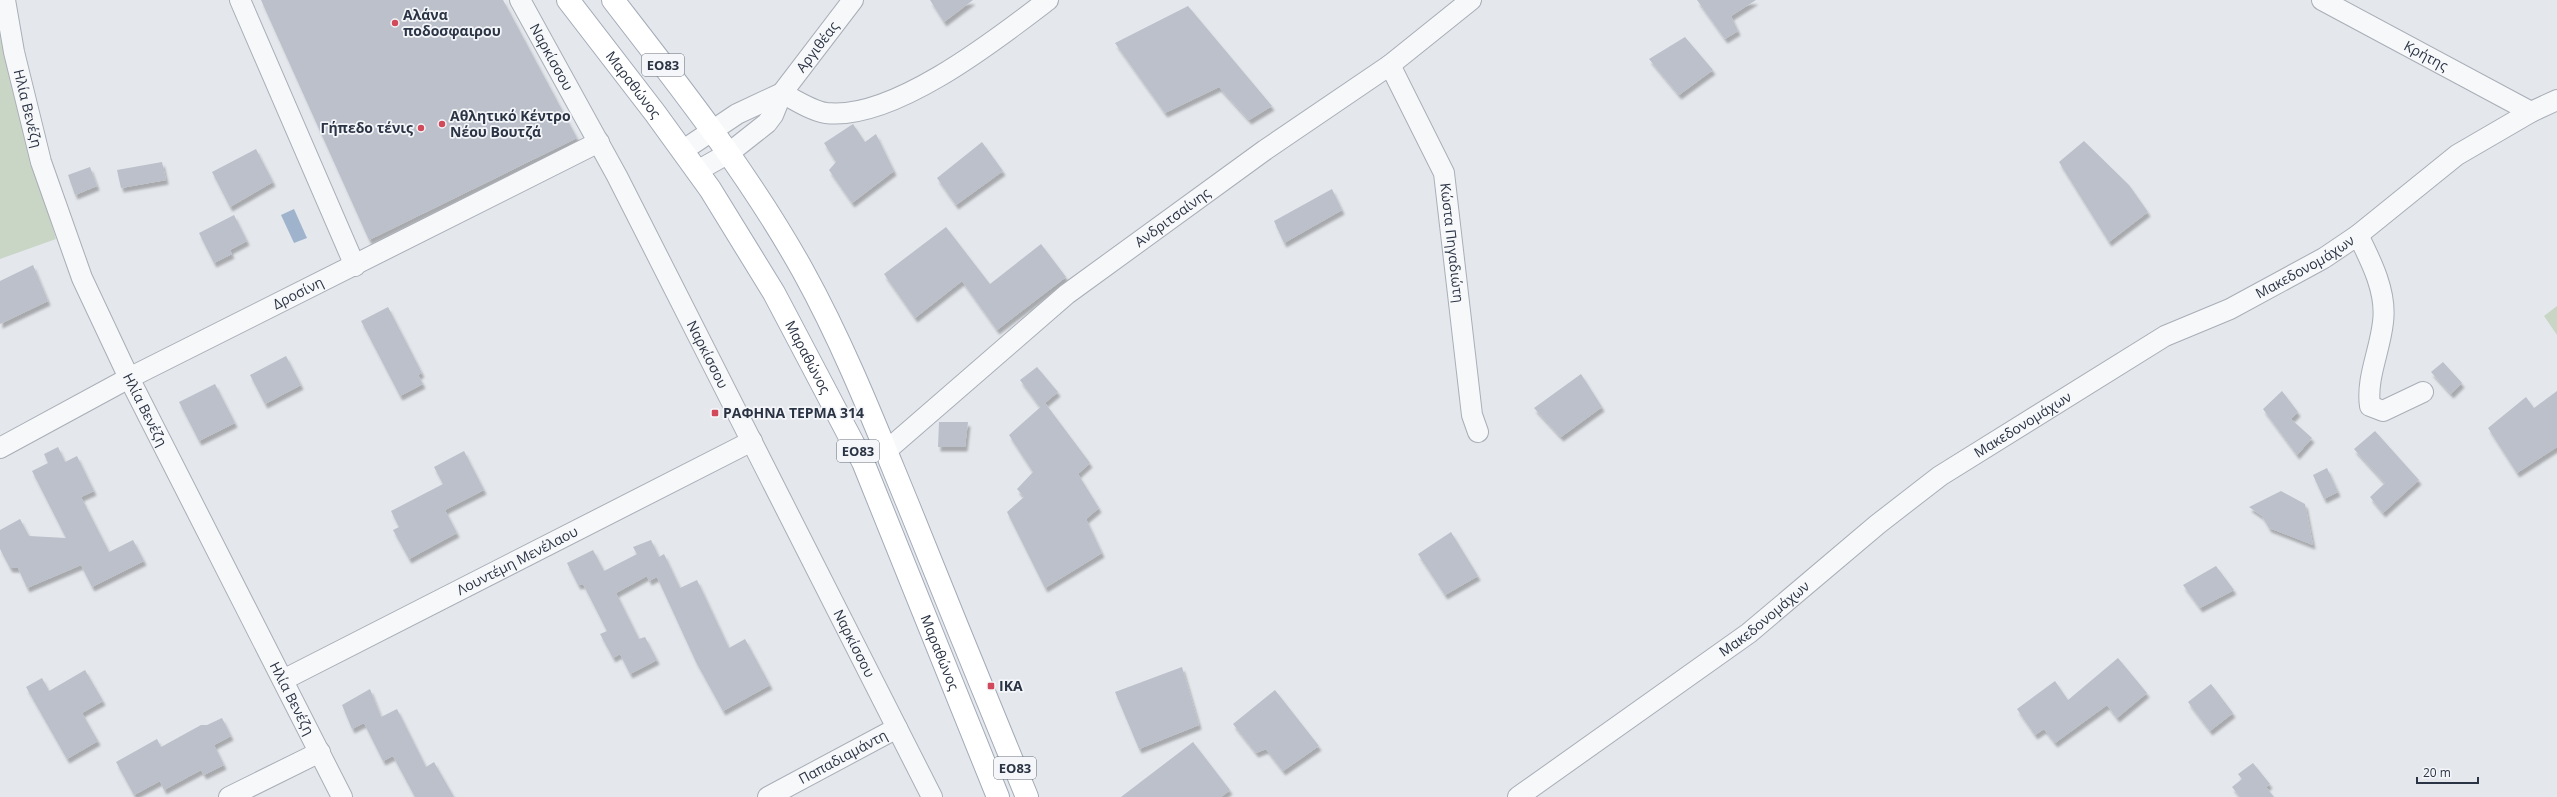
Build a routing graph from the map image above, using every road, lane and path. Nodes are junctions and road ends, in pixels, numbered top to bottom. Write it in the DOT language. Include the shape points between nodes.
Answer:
graph roads {
  1 [pos="5,0"];
  2 [pos="240,0"];
  3 [pos="520,0"];
  4 [pos="568,0"];
  5 [pos="614,0"];
  6 [pos="853,0"];
  7 [pos="1048,0"];
  8 [pos="1471,0"];
  9 [pos="2322,0"];
  10 [pos="1390,65"];
  11 [pos="782,94"];
  12 [pos="2557,100"];
  13 [pos="2531,112"];
  14 [pos="712,130"];
  15 [pos="599,142"];
  16 [pos="682,151"];
  17 [pos="729,153"];
  18 [pos="697,171"];
  19 [pos="2358,235"];
  20 [pos="355,266"];
  21 [pos="129,378"];
  22 [pos="2423,392"];
  23 [pos="1478,432"];
  24 [pos="752,441"];
  25 [pos="0,448"];
  26 [pos="886,451"];
  27 [pos="283,680"];
  28 [pos="897,728"];
  29 [pos="320,752"];
  30 [pos="229,797"];
  31 [pos="342,797"];
  32 [pos="768,797"];
  33 [pos="932,797"];
  34 [pos="998,797"];
  35 [pos="1027,797"];
  36 [pos="1518,797"];
  1 -- 21 [label="street, Ηλία Βενέζη" via="26,103 59,217 82,278"];
  2 -- 20 [label="street"];
  3 -- 15 [label="street, Ναρκίσσου"];
  4 -- 16 [label="main road, Μαραθώνος / ΕΟ83"];
  5 -- 14 [label="main road, Μαραθώνος / ΕΟ83"];
  6 -- 11 [label="street, Αργιθέας"];
  7 -- 11 [label="street" via="985,48 905,95 868,110 826,113"];
  8 -- 10 [label="street, Ανδριτσαίνης"];
  9 -- 13 [label="street, Κρήτης"];
  10 -- 23 [label="street, Κώστα Πηγαδιώτη" via="1444,173 1472,415"];
  10 -- 26 [label="street, Ανδριτσαίνης" via="1266,150 1067,294"];
  11 -- 14 [label="street" via="737,114"];
  11 -- 17 [label="street" via="774,115 767,123"];
  12 -- 13 [label="street, Μακεδονομάχων"];
  13 -- 19 [label="street, Μακεδονομάχων" via="2458,155"];
  14 -- 16 [label="street"];
  14 -- 17 [label="main road, Μαραθώνος / ΕΟ83"];
  15 -- 20 [label="street, Δροσίνη"];
  15 -- 24 [label="street, Ναρκίσσου"];
  16 -- 18 [label="main road, Μαραθώνος / ΕΟ83"];
  17 -- 18 [label="street"];
  17 -- 26 [label="main road, Μαραθώνος / ΕΟ83" via="756,191 807,278 848,361"];
  18 -- 34 [label="main road, Μαραθώνος / ΕΟ83" via="738,232 774,293 863,462"];
  19 -- 22 [label="street" via="2373,265 2381,297 2383,321 2368,390 2370,406 2383,411"];
  19 -- 36 [label="street, Μακεδονομάχων" via="2324,258 2230,309 2165,336 1940,476 1878,524 1749,633"];
  20 -- 21 [label="street, Δροσίνη"];
  21 -- 25 [label="street, Δροσίνη"];
  21 -- 27 [label="street, Ηλία Βενέζη"];
  24 -- 27 [label="street, Λουντέμη Μενέλαου"];
  24 -- 28 [label="street, Ναρκίσσου"];
  26 -- 35 [label="main road, Μαραθώνος / ΕΟ83"];
  27 -- 29 [label="street, Ηλία Βενέζη"];
  28 -- 32 [label="street, Παπαδιαμάντη"];
  28 -- 33 [label="street, Ναρκίσσου"];
  29 -- 30 [label="street"];
  29 -- 31 [label="street, Ηλία Βενέζη"];
}
